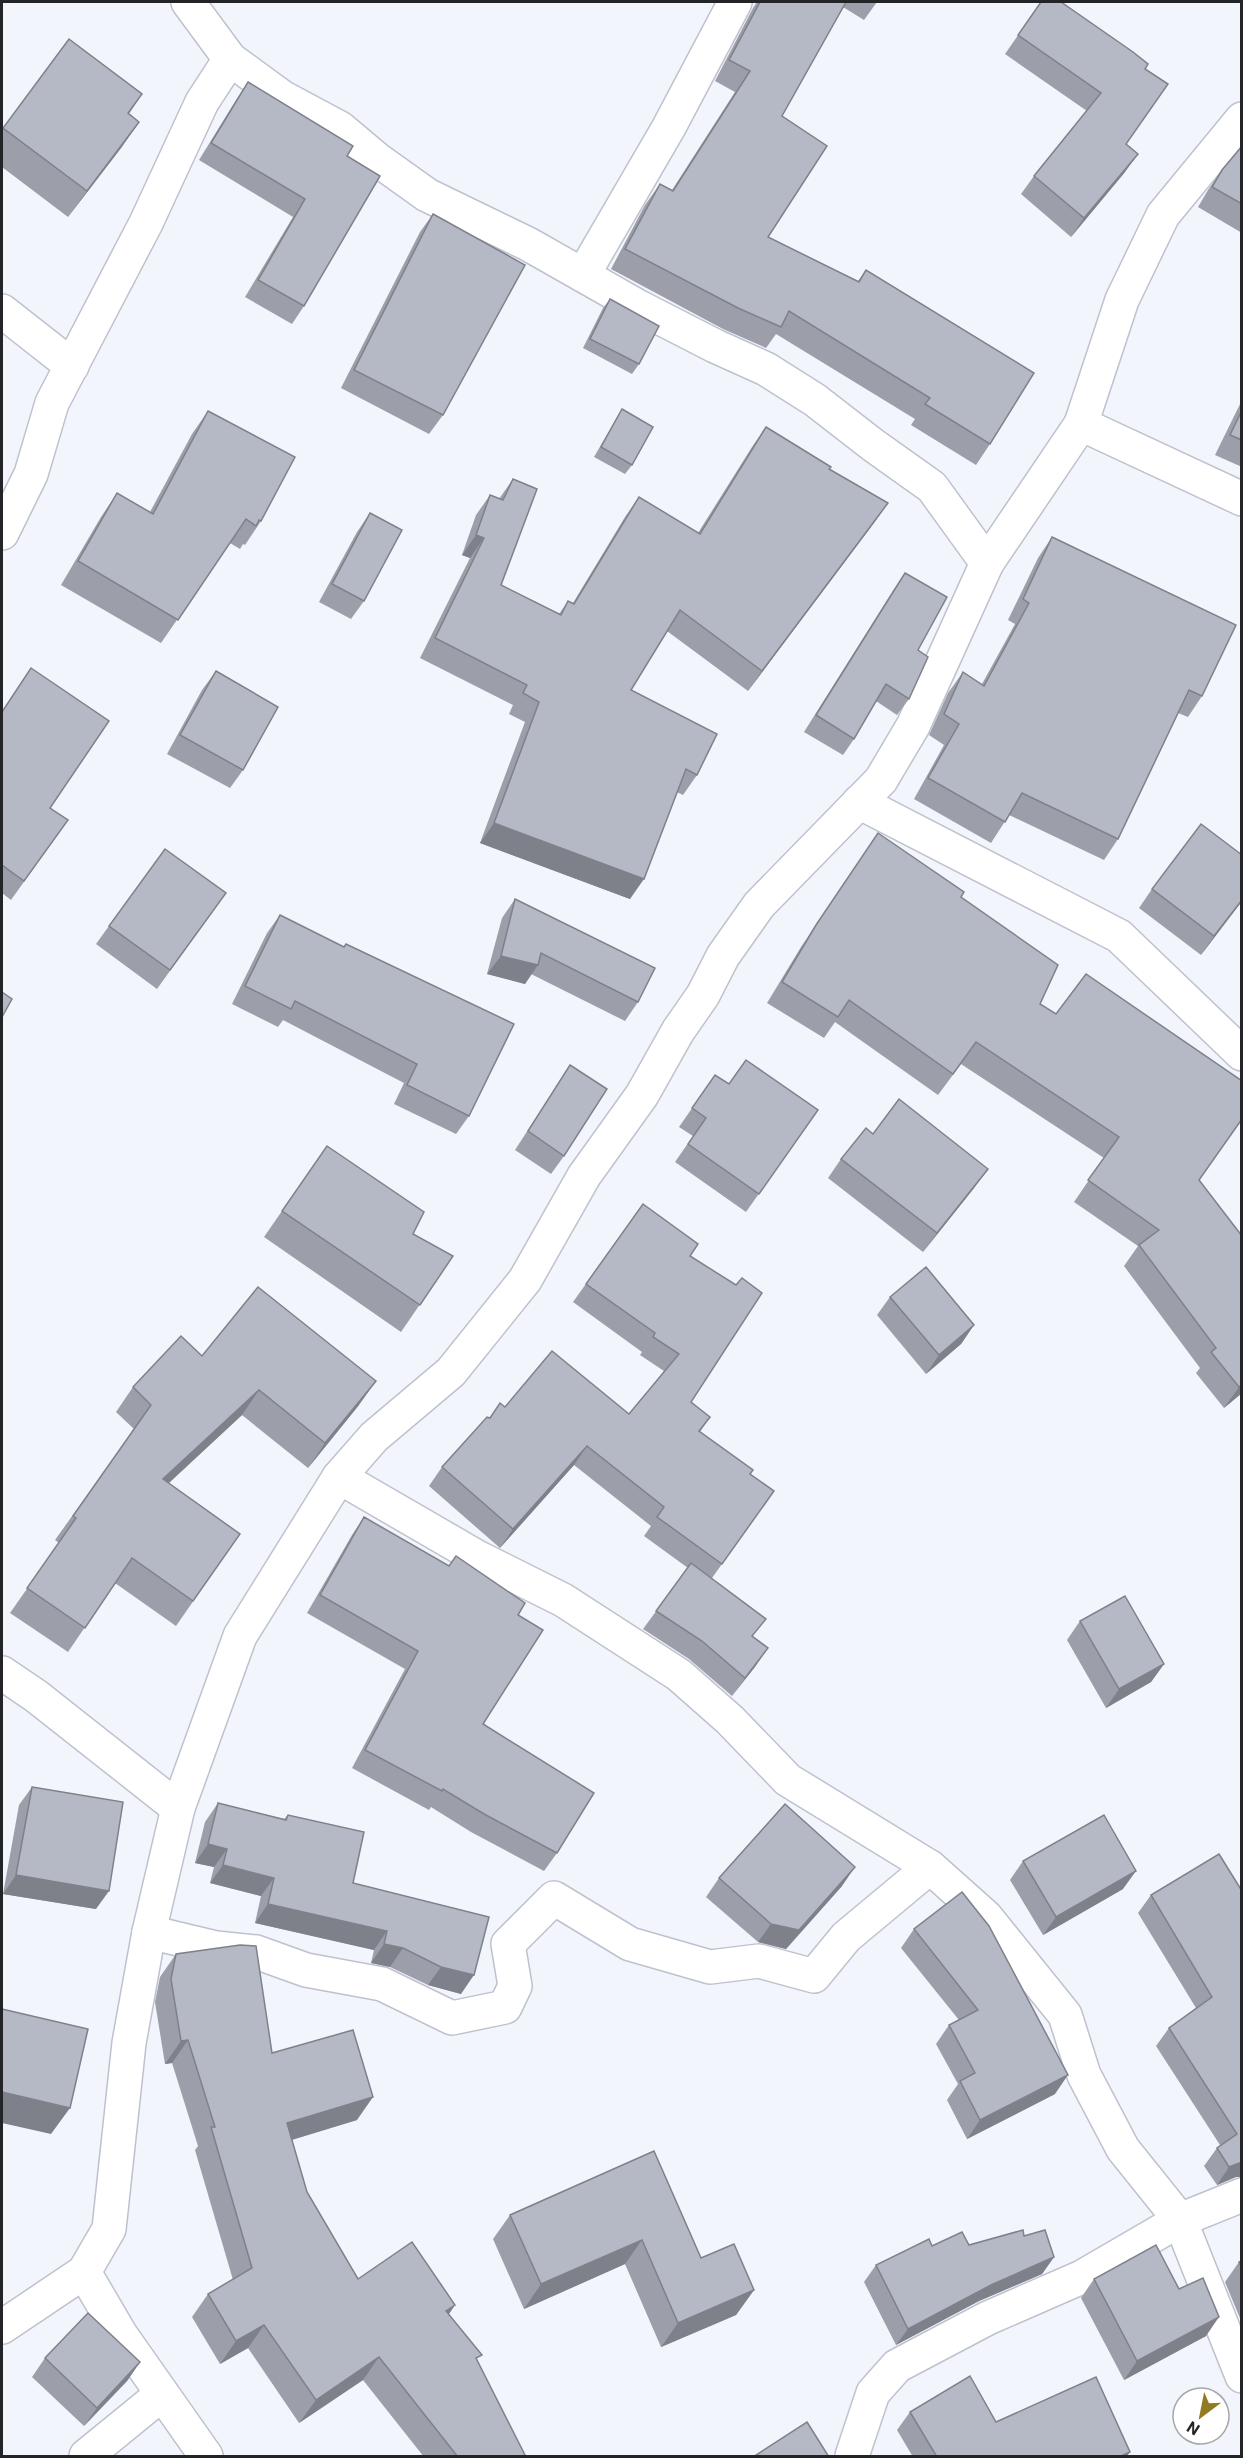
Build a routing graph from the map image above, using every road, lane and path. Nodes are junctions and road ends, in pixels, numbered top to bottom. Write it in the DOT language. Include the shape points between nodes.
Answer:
graph roads {
  1 [pos="188,2"];
  2 [pos="735,2"];
  3 [pos="230,59"];
  4 [pos="1242,119"];
  5 [pos="583,275"];
  6 [pos="2,311"];
  7 [pos="72,366"];
  8 [pos="1081,424"];
  9 [pos="1242,499"];
  10 [pos="2,533"];
  11 [pos="987,563"];
  12 [pos="859,802"];
  13 [pos="1242,1054"];
  14 [pos="339,1477"];
  15 [pos="2,1673"];
  16 [pos="178,1808"];
  17 [pos="930,1867"];
  18 [pos="149,1932"];
  19 [pos="1242,2195"];
  20 [pos="1180,2220"];
  21 [pos="84,2272"];
  22 [pos="2,2327"];
  23 [pos="1242,2376"];
  24 [pos="162,2394"];
  25 [pos="86,2457"];
  26 [pos="206,2457"];
  27 [pos="852,2457"];
  1 -- 3 [label="street"];
  2 -- 5 [label="street" via="669,127"];
  3 -- 5 [label="street" via="282,97 340,128 427,195"];
  3 -- 7 [label="street" via="202,102 146,223"];
  4 -- 8 [label="street" via="1162,215 1122,300"];
  5 -- 11 [label="street" via="766,369 815,400 932,487"];
  6 -- 7 [label="street"];
  7 -- 10 [label="street" via="52,403 31,474"];
  8 -- 9 [label="street"];
  8 -- 11 [label="street"];
  11 -- 12 [label="street" via="913,726 881,780"];
  12 -- 13 [label="street" via="1119,936"];
  12 -- 14 [label="street" via="759,905 723,956 642,1095 584,1176 525,1280 451,1372 374,1437"];
  14 -- 16 [label="street" via="240,1636"];
  14 -- 17 [label="street" via="477,1557 562,1600 678,1675 730,1720 788,1780"];
  15 -- 16 [label="street"];
  16 -- 18 [label="street"];
  17 -- 18 [label="street" via="846,1937 814,1976 759,1961 710,1967 630,1944 554,1898 508,1944 515,1986 506,2007 452,2018 381,1984 306,1970 256,1952 216,1948"];
  17 -- 20 [label="street" via="986,1917 1065,2015 1084,2075 1123,2149"];
  18 -- 21 [label="street" via="129,2043 109,2229"];
  19 -- 20 [label="street"];
  20 -- 23 [label="street"];
  20 -- 27 [label="street" via="1082,2277 988,2318 897,2366 873,2393"];
  21 -- 22 [label="street"];
  21 -- 24 [label="street"];
  24 -- 25 [label="street"];
  24 -- 26 [label="street"];
}
